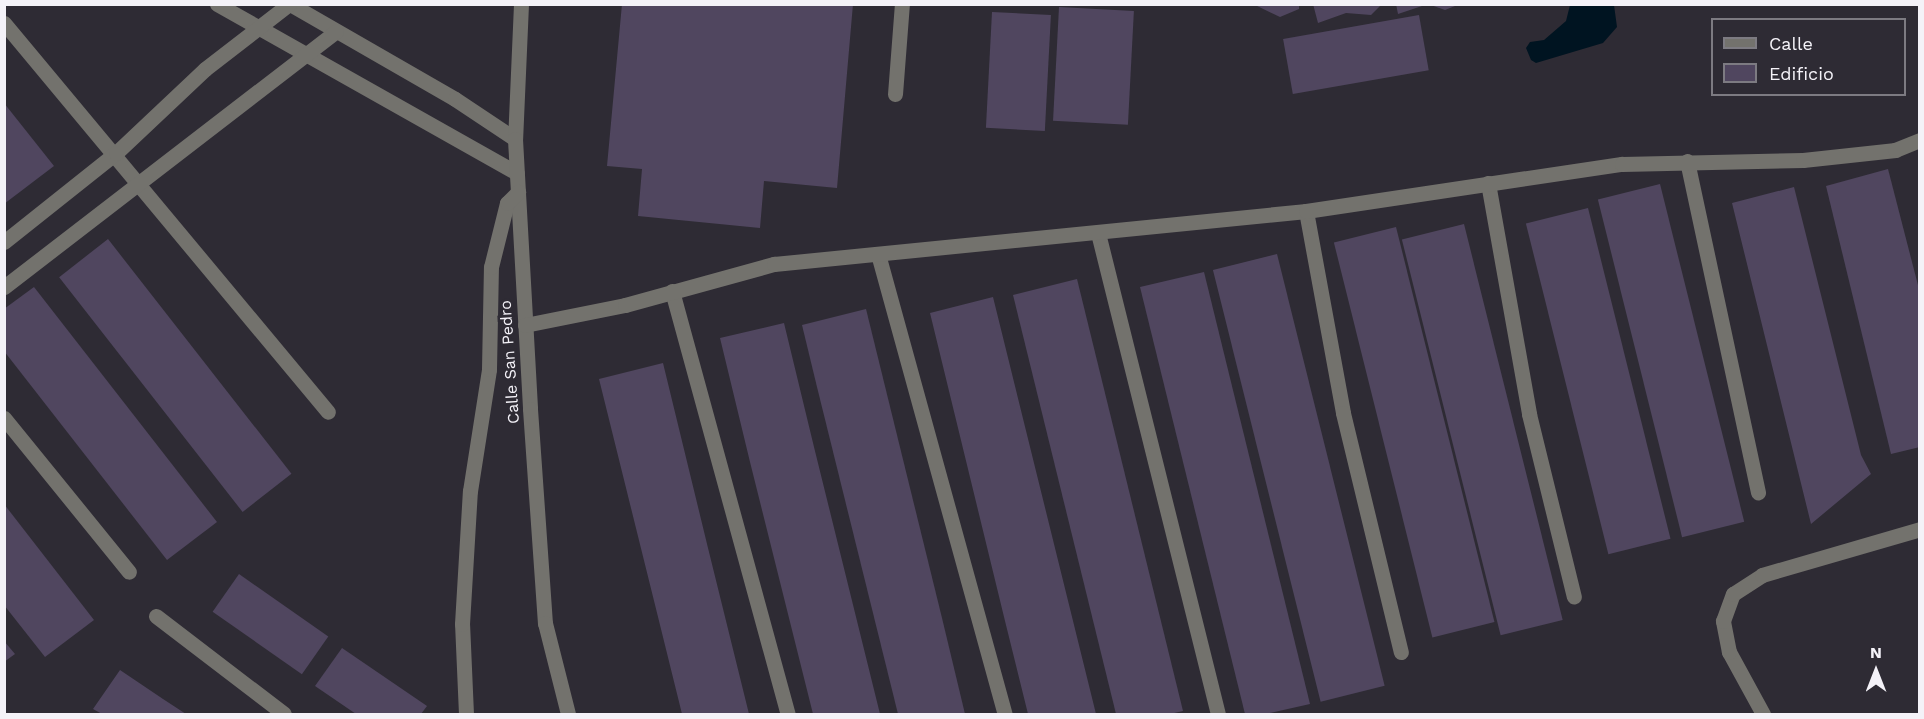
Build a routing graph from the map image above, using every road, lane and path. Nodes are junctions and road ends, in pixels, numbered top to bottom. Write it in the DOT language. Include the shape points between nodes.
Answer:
graph roads {
  1 [pos="218,4"];
  2 [pos="289,4"];
  3 [pos="521,4"];
  4 [pos="903,4"];
  5 [pos="4,23"];
  6 [pos="257,28"];
  7 [pos="336,31"];
  8 [pos="304,57"];
  9 [pos="895,94"];
  10 [pos="515,139"];
  11 [pos="1920,140"];
  12 [pos="116,153"];
  13 [pos="1687,160"];
  14 [pos="517,173"];
  15 [pos="139,180"];
  16 [pos="1488,183"];
  17 [pos="518,192"];
  18 [pos="1306,211"];
  19 [pos="1098,233"];
  20 [pos="4,242"];
  21 [pos="878,254"];
  22 [pos="4,287"];
  23 [pos="672,291"];
  24 [pos="525,325"];
  25 [pos="328,412"];
  26 [pos="4,418"];
  27 [pos="1758,492"];
  28 [pos="1920,529"];
  29 [pos="129,572"];
  30 [pos="1574,597"];
  31 [pos="156,616"];
  32 [pos="1401,652"];
  33 [pos="284,714"];
  34 [pos="466,714"];
  35 [pos="568,714"];
  36 [pos="788,714"];
  37 [pos="1005,714"];
  38 [pos="1218,714"];
  39 [pos="1763,714"];
  1 -- 6 [label="street"];
  2 -- 6 [label="street"];
  2 -- 7 [label="street"];
  3 -- 10 [label="street, Calle San Pedro"];
  4 -- 9 [label="street"];
  5 -- 12 [label="street"];
  6 -- 8 [label="street"];
  6 -- 12 [label="street" via="205,69"];
  7 -- 8 [label="street"];
  7 -- 10 [label="street" via="455,99"];
  8 -- 14 [label="street"];
  8 -- 15 [label="street"];
  10 -- 14 [label="street, Calle San Pedro"];
  11 -- 13 [label="street" via="1895,150 1803,160"];
  12 -- 15 [label="street"];
  12 -- 20 [label="street"];
  13 -- 16 [label="street" via="1622,164"];
  13 -- 27 [label="street"];
  14 -- 17 [label="street, Calle San Pedro"];
  15 -- 22 [label="street"];
  15 -- 25 [label="street"];
  16 -- 18 [label="street"];
  16 -- 30 [label="street" via="1529,414"];
  17 -- 24 [label="street, Calle San Pedro"];
  17 -- 34 [label="street" via="507,203 491,267 489,369 470,491 462,624"];
  18 -- 19 [label="street"];
  18 -- 32 [label="street" via="1343,413"];
  19 -- 21 [label="street"];
  19 -- 38 [label="street"];
  21 -- 23 [label="street" via="774,264"];
  21 -- 37 [label="street"];
  23 -- 24 [label="street"];
  23 -- 36 [label="street"];
  24 -- 35 [label="street, Calle San Pedro" via="545,623"];
  26 -- 29 [label="street"];
  28 -- 39 [label="street" via="1762,575 1733,594 1723,621 1729,651"];
  31 -- 33 [label="street"];
}
